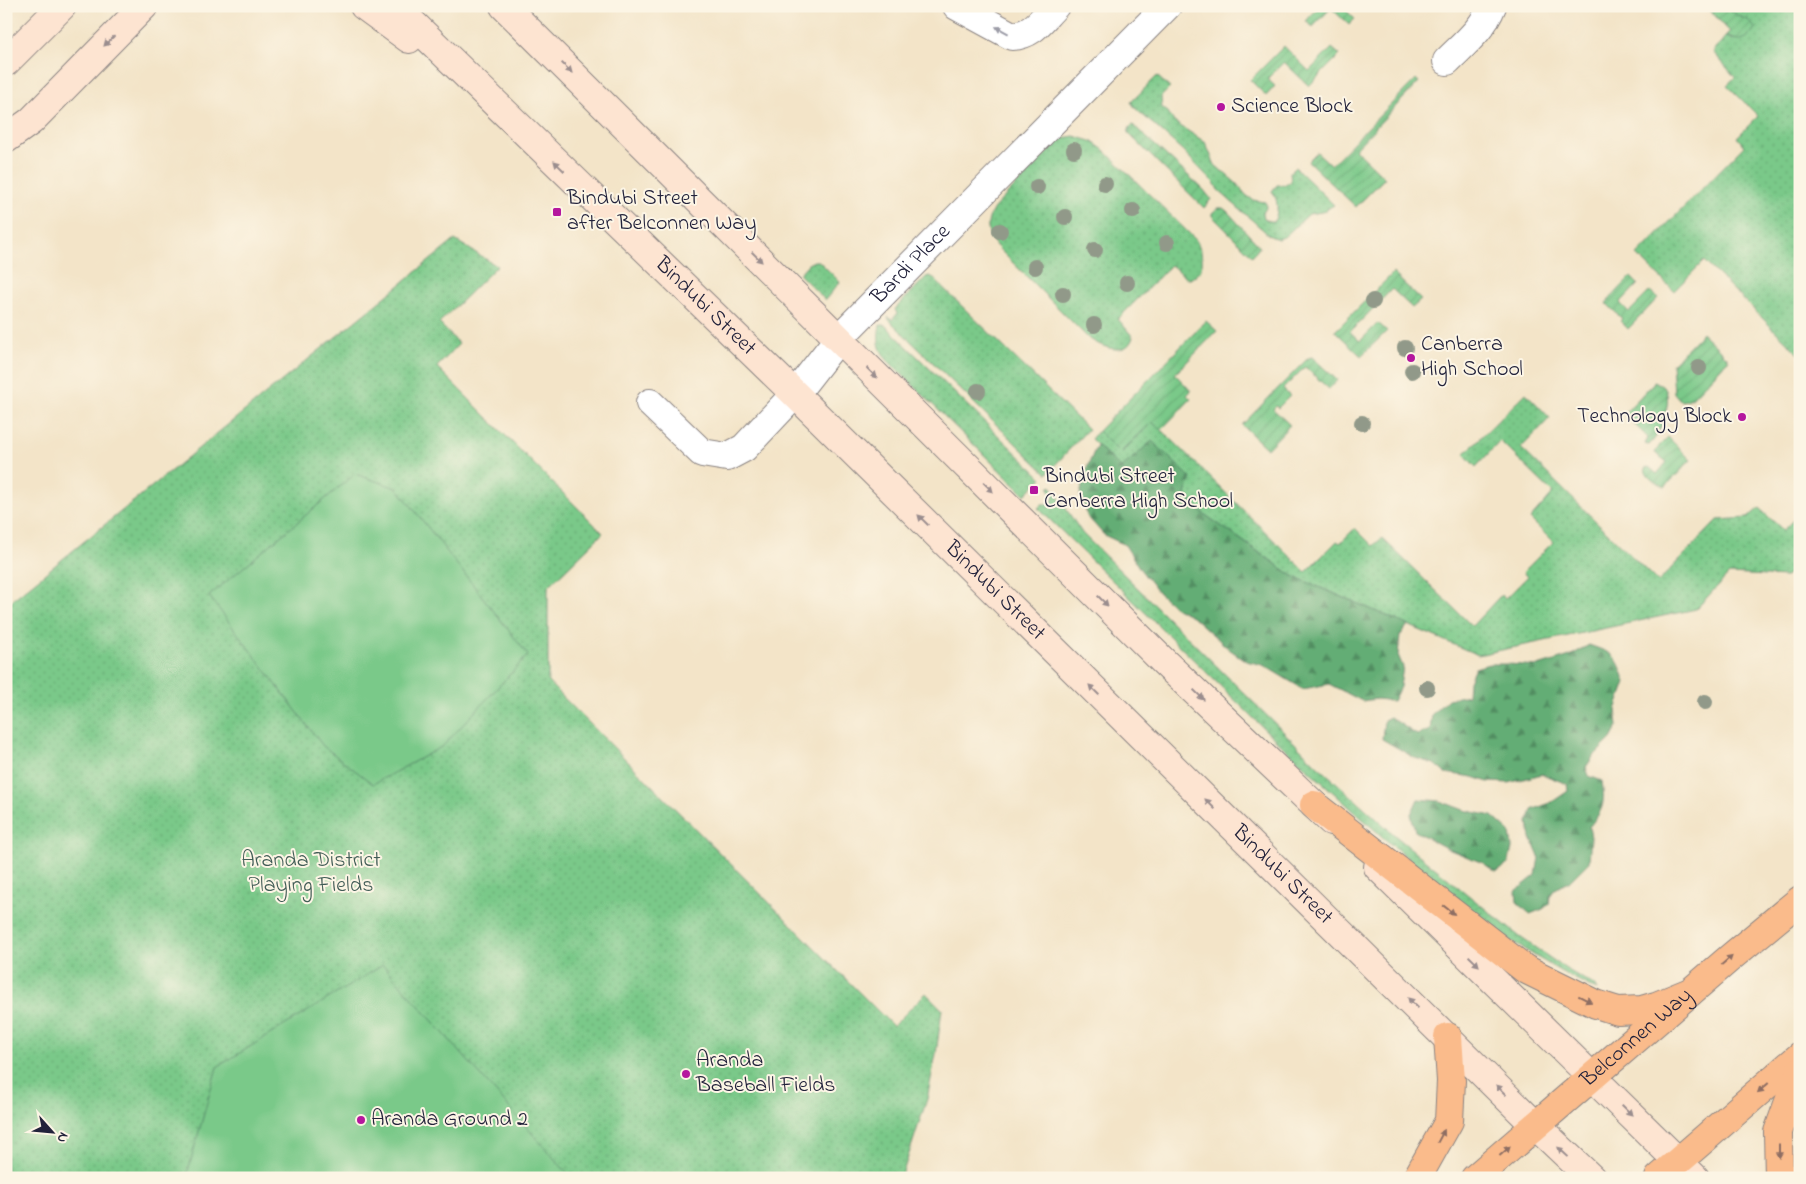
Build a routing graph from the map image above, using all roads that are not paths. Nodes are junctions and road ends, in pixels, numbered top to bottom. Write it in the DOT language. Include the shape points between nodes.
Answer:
graph roads {
  1 [pos="62,6"];
  2 [pos="144,6"];
  3 [pos="364,6"];
  4 [pos="395,6"];
  5 [pos="504,6"];
  6 [pos="510,6"];
  7 [pos="956,6"];
  8 [pos="1055,6"];
  9 [pos="1167,6"];
  10 [pos="1492,6"];
  11 [pos="533,34"];
  12 [pos="1447,61"];
  13 [pos="6,62"];
  14 [pos="490,100"];
  15 [pos="6,139"];
  16 [pos="838,339"];
  17 [pos="796,394"];
  18 [pos="650,403"];
  19 [pos="1314,805"];
  20 [pos="1800,900"];
  21 [pos="1690,992"];
  22 [pos="1448,1038"];
  23 [pos="1800,1056"];
  24 [pos="1800,1071"];
  25 [pos="1592,1076"];
  26 [pos="1535,1125"];
  27 [pos="1678,1172"];
  28 [pos="1416,1178"];
  29 [pos="1475,1178"];
  30 [pos="1591,1178"];
  31 [pos="1779,1178"];
  1 -- 13 [label="main road"];
  2 -- 15 [label="main road, one-way" via="31,121"];
  3 -- 14 [label="main road"];
  4 -- 14 [label="main road, Bindubi Street"];
  5 -- 11 [label="main road"];
  6 -- 11 [label="main road"];
  8 -- 7 [label="street, one-way" via="1030,32 1021,36 1012,36"];
  9 -- 16 [label="street, Bardi Place"];
  10 -- 12 [label="street" via="1478,30"];
  11 -- 16 [label="main road, one-way"];
  17 -- 14 [label="main road, Bindubi Street, one-way"];
  16 -- 17 [label="street, Bardi Place"];
  16 -- 19 [label="main road, one-way" via="1157,655"];
  17 -- 18 [label="street, Bardi Place" via="744,448 727,456 702,453"];
  22 -- 17 [label="main road, Bindubi Street, one-way"];
  19 -- 21 [label="main road, one-way" via="1525,969 1587,1000 1618,1011 1631,1011 1656,1006"];
  19 -- 25 [label="main road, one-way"];
  21 -- 20 [label="main road, Belconnen Way, one-way"];
  21 -- 25 [label="main road, Belconnen Way"];
  26 -- 22 [label="main road, Bindubi Street, one-way"];
  28 -- 22 [label="main road, one-way" via="1448,1122 1451,1082"];
  23 -- 27 [label="main road, one-way"];
  24 -- 31 [label="main road, one-way" via="1778,1132"];
  25 -- 26 [label="main road, Belconnen Way"];
  25 -- 27 [label="main road, one-way"];
  29 -- 26 [label="main road, Belconnen Way, one-way"];
  30 -- 26 [label="main road, Bindubi Street, one-way"];
}
